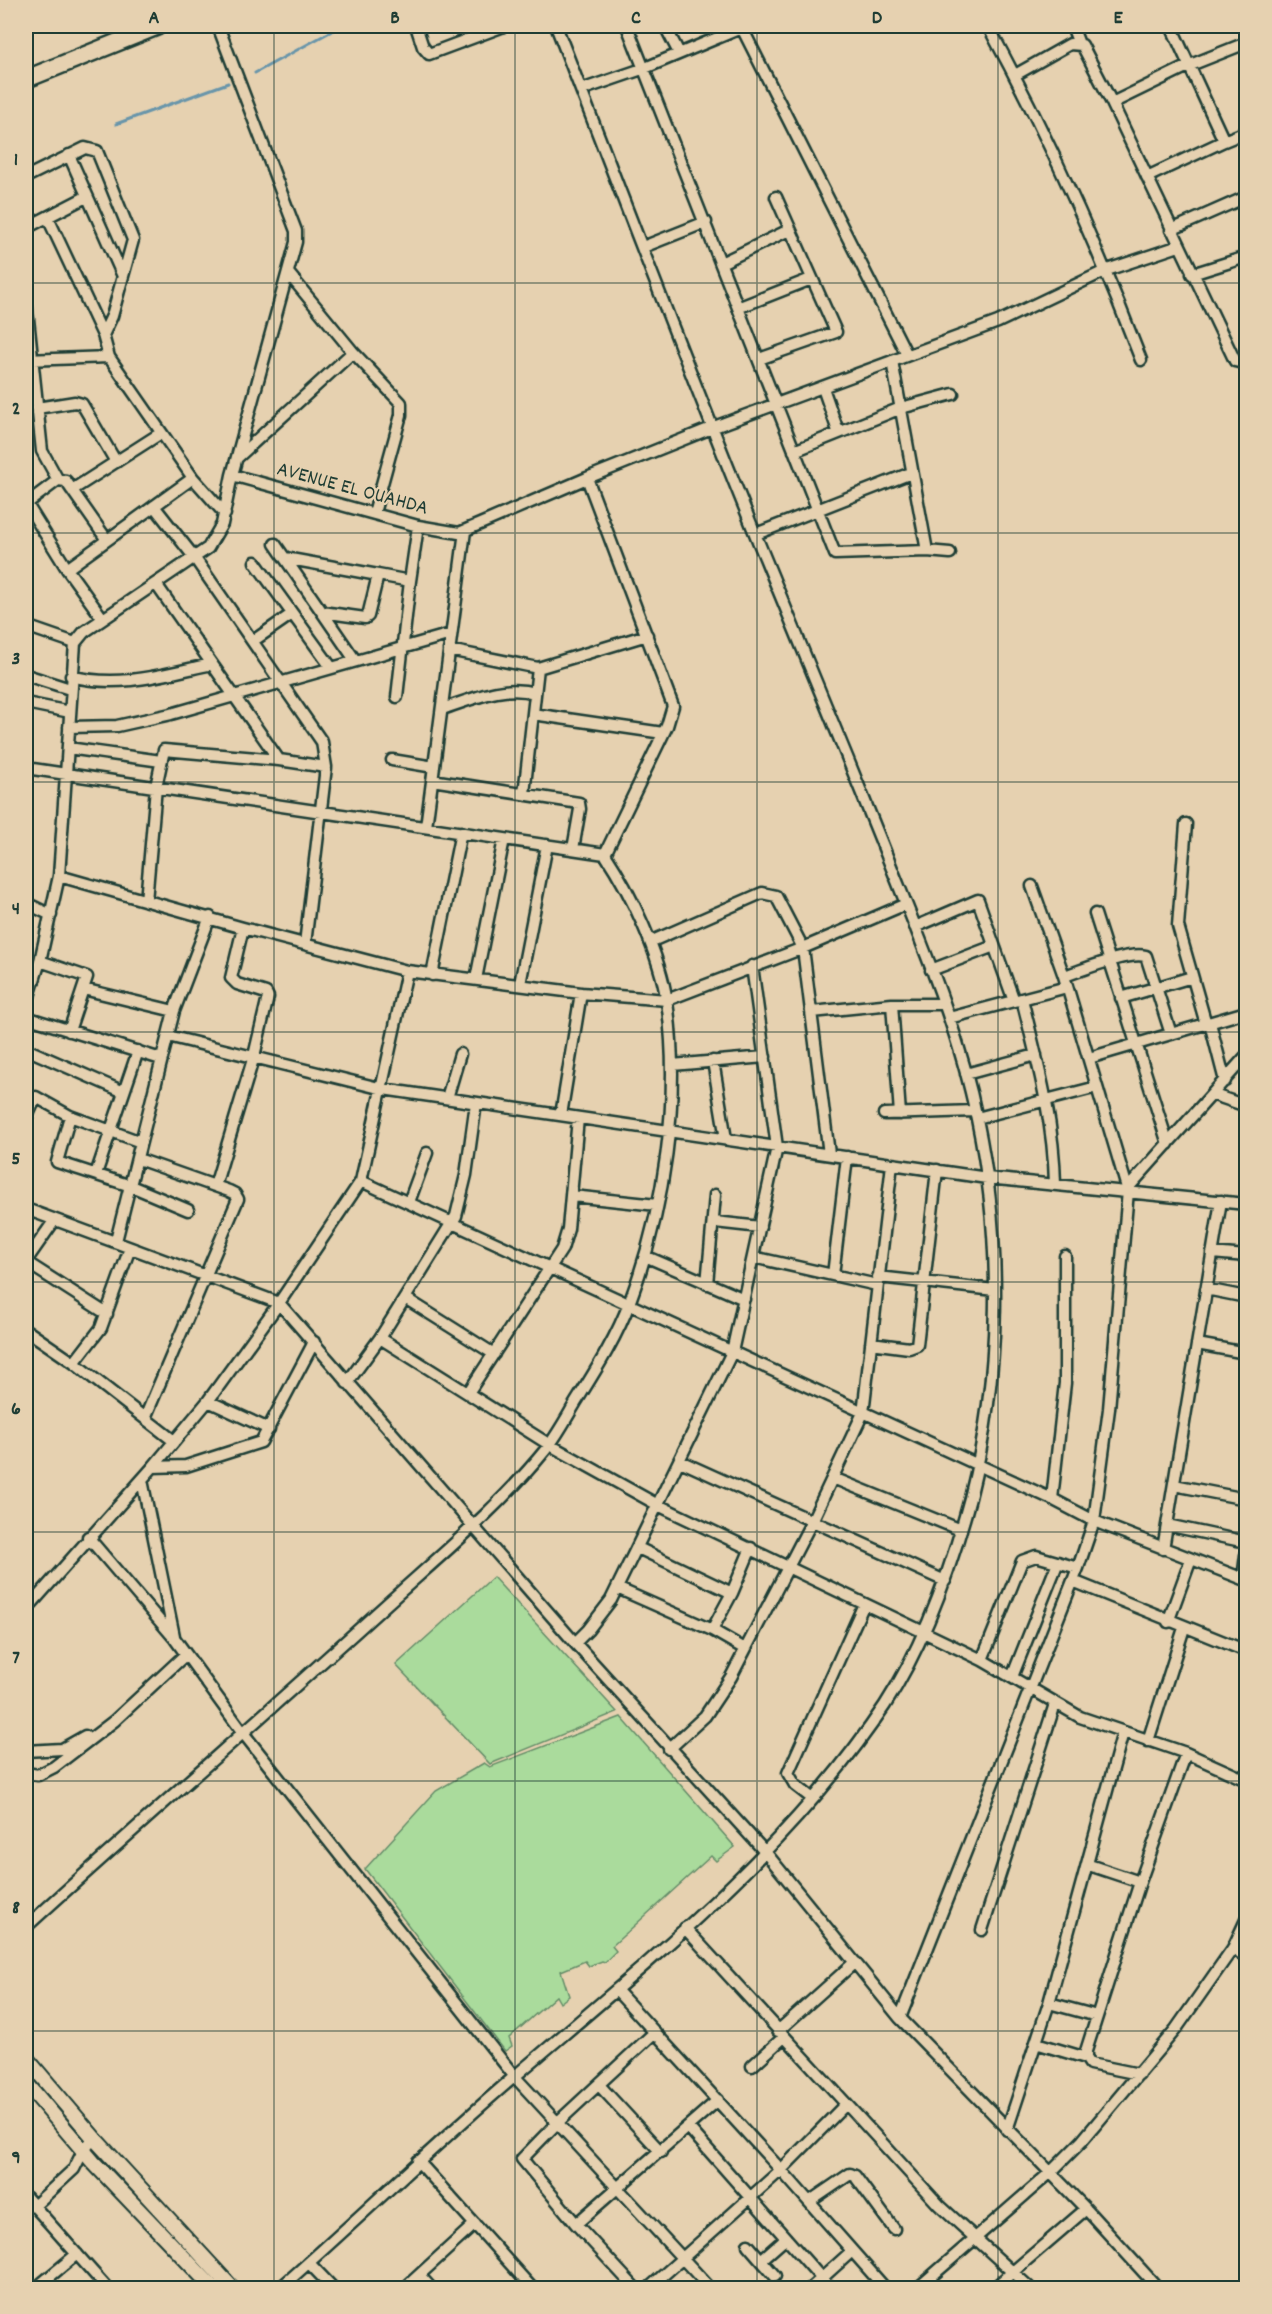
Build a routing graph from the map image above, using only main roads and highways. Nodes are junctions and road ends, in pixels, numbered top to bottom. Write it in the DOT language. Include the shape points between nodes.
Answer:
graph roads {
  1 [pos="130,26"];
  2 [pos="158,26"];
  3 [pos="26,67"];
  4 [pos="26,80"];
  5 [pos="26,2058"];
  6 [pos="26,2083"];
  7 [pos="213,2289"];
  8 [pos="232,2289"];
  1 -- 3 [label="highway"];
  2 -- 4 [label="highway"];
  5 -- 8 [label="main road"];
  6 -- 7 [label="main road" via="83,2151"];
}
